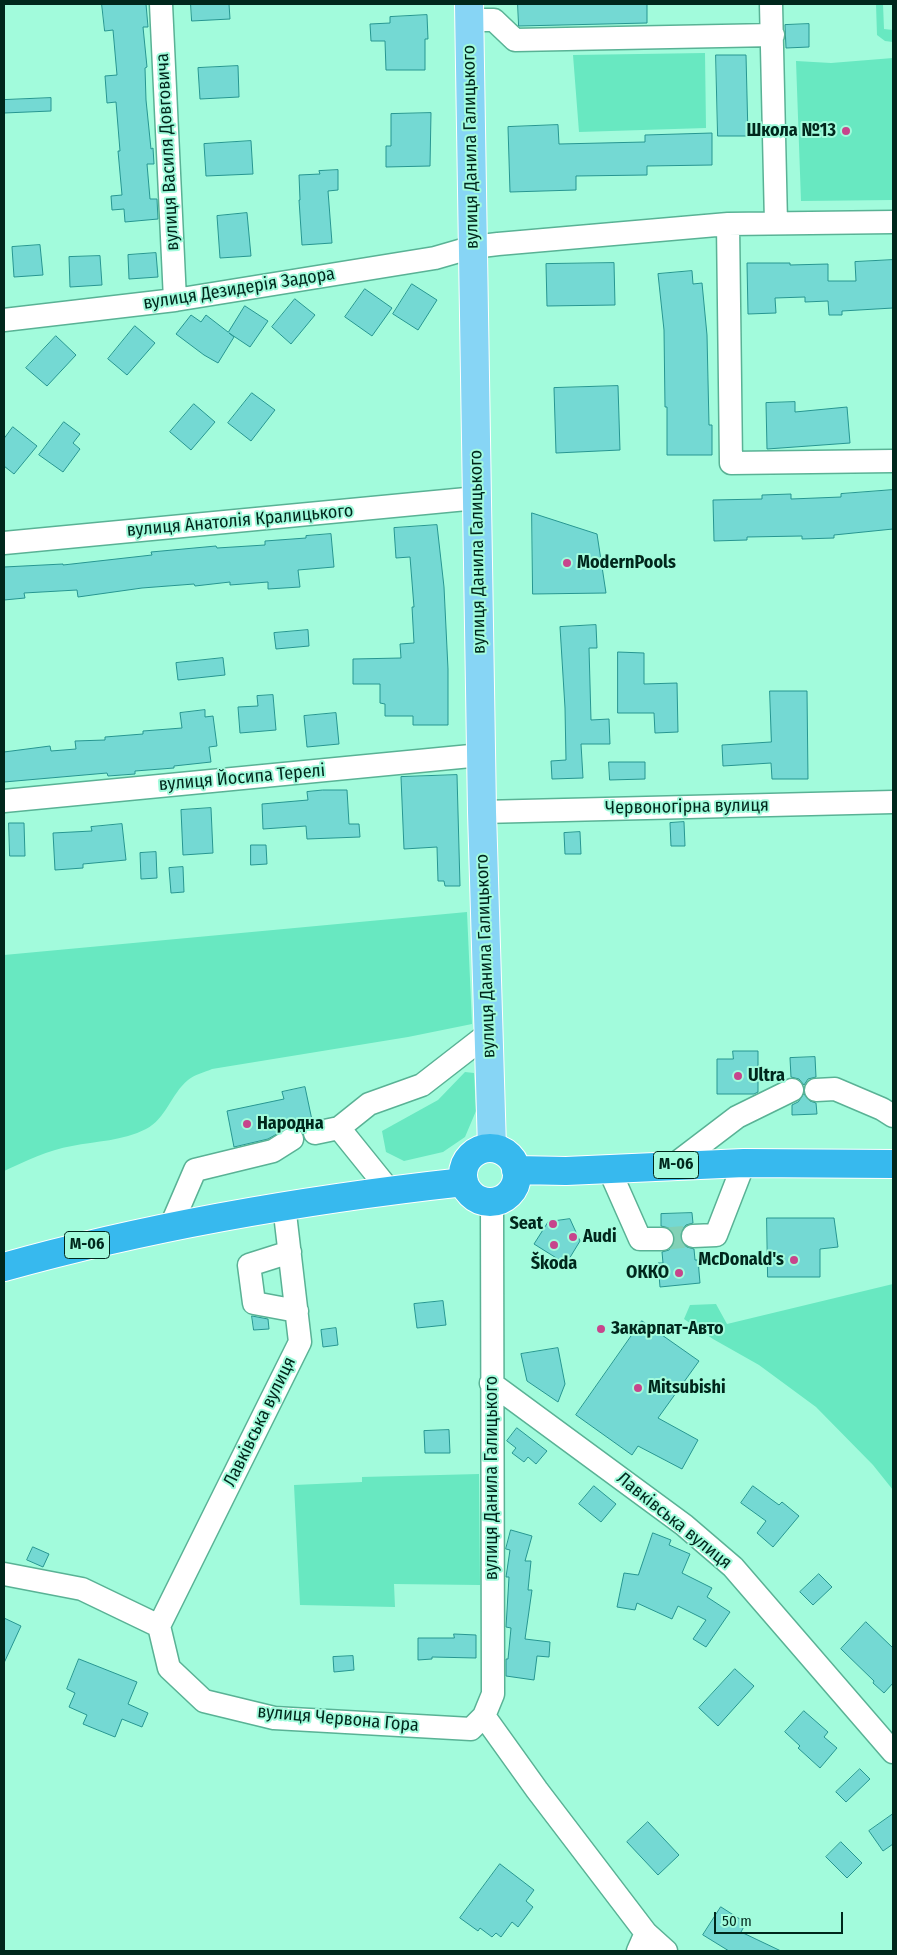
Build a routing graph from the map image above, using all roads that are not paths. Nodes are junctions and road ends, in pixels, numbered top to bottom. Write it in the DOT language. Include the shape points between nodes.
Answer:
graph roads {
  1 [pos="161,4"];
  2 [pos="771,4"];
  3 [pos="470,12"];
  4 [pos="773,35"];
  5 [pos="893,222"];
  6 [pos="776,223"];
  7 [pos="728,224"];
  8 [pos="472,248"];
  9 [pos="175,300"];
  10 [pos="4,320"];
  11 [pos="893,461"];
  12 [pos="477,498"];
  13 [pos="4,543"];
  14 [pos="481,755"];
  15 [pos="4,800"];
  16 [pos="893,802"];
  17 [pos="482,812"];
  18 [pos="489,1034"];
  19 [pos="792,1090"];
  20 [pos="816,1090"];
  21 [pos="893,1116"];
  22 [pos="339,1128"];
  23 [pos="314,1133"];
  24 [pos="292,1139"];
  25 [pos="492,1148"];
  26 [pos="744,1162"];
  27 [pos="893,1164"];
  28 [pos="674,1165"];
  29 [pos="609,1168"];
  30 [pos="516,1170"];
  31 [pos="464,1182"];
  32 [pos="389,1190"];
  33 [pos="492,1202"];
  34 [pos="284,1205"];
  35 [pos="170,1228"];
  36 [pos="693,1236"];
  37 [pos="662,1239"];
  38 [pos="290,1252"];
  39 [pos="4,1266"];
  40 [pos="297,1311"];
  41 [pos="492,1383"];
  42 [pos="4,1574"];
  43 [pos="159,1626"];
  44 [pos="484,1716"];
  45 [pos="893,1752"];
  46 [pos="642,1942"];
  47 [pos="666,1951"];
  1 -- 9 [label="street, вулиця Василя Довговича"];
  2 -- 4 [label="street"];
  3 -- 4 [label="street" via="494,20 515,40"];
  3 -- 8 [label="main road, вулиця Данила Галицького"];
  4 -- 6 [label="street"];
  5 -- 6 [label="street, вулиця Дезидерія Задора"];
  6 -- 7 [label="street, вулиця Дезидерія Задора"];
  7 -- 8 [label="street, вулиця Дезидерія Задора"];
  7 -- 11 [label="street" via="731,463"];
  8 -- 9 [label="street, вулиця Дезидерія Задора" via="435,258"];
  8 -- 12 [label="main road, вулиця Данила Галицького"];
  9 -- 10 [label="street, вулиця Дезидерія Задора"];
  12 -- 13 [label="street, вулиця Анатолія Кралицького"];
  12 -- 14 [label="main road, вулиця Данила Галицького"];
  14 -- 15 [label="street, вулиця Йосипа Терелі"];
  14 -- 17 [label="main road, вулиця Данила Галицького"];
  16 -- 17 [label="street, Червоногірна вулиця"];
  17 -- 18 [label="main road, вулиця Данила Галицького"];
  18 -- 22 [label="street" via="422,1085 369,1104"];
  18 -- 25 [label="main road, вулиця Данила Галицького"];
  19 -- 28 [label="street" via="737,1117"];
  20 -- 21 [label="street" via="835,1089"];
  22 -- 23 [label="street"];
  22 -- 32 [label="street"];
  24 -- 35 [label="street" via="273,1152 195,1170"];
  25 -- 30 [label="highway" via="508,1156"];
  25 -- 31 [label="highway" via="482,1149 466,1161"];
  26 -- 27 [label="highway, М-06"];
  26 -- 28 [label="highway, М-06"];
  26 -- 36 [label="street" via="716,1235"];
  28 -- 29 [label="highway, М-06"];
  29 -- 30 [label="highway, М-06"];
  29 -- 37 [label="street" via="640,1239"];
  30 -- 33 [label="highway" via="516,1181 511,1191"];
  31 -- 32 [label="highway, М-06"];
  31 -- 33 [label="highway" via="469,1192 480,1200"];
  32 -- 34 [label="highway, М-06"];
  33 -- 41 [label="street, вулиця Данила Галицького"];
  34 -- 35 [label="highway, М-06"];
  34 -- 38 [label="street, Лавківська вулиця"];
  35 -- 39 [label="highway, М-06" via="74,1247"];
  38 -- 40 [label="street, Лавківська вулиця"];
  38 -- 40 [label="street" via="249,1265 254,1303"];
  40 -- 43 [label="street, Лавківська вулиця" via="300,1342"];
  41 -- 44 [label="street, вулиця Данила Галицького" via="493,1694"];
  41 -- 45 [label="street, Лавківська вулиця" via="684,1525 733,1567"];
  42 -- 43 [label="street" via="82,1589"];
  43 -- 44 [label="street, вулиця Червона Гора" via="169,1668 204,1702 274,1718 442,1728 471,1729"];
  44 -- 46 [label="street"];
  46 -- 47 [label="street"];
}
